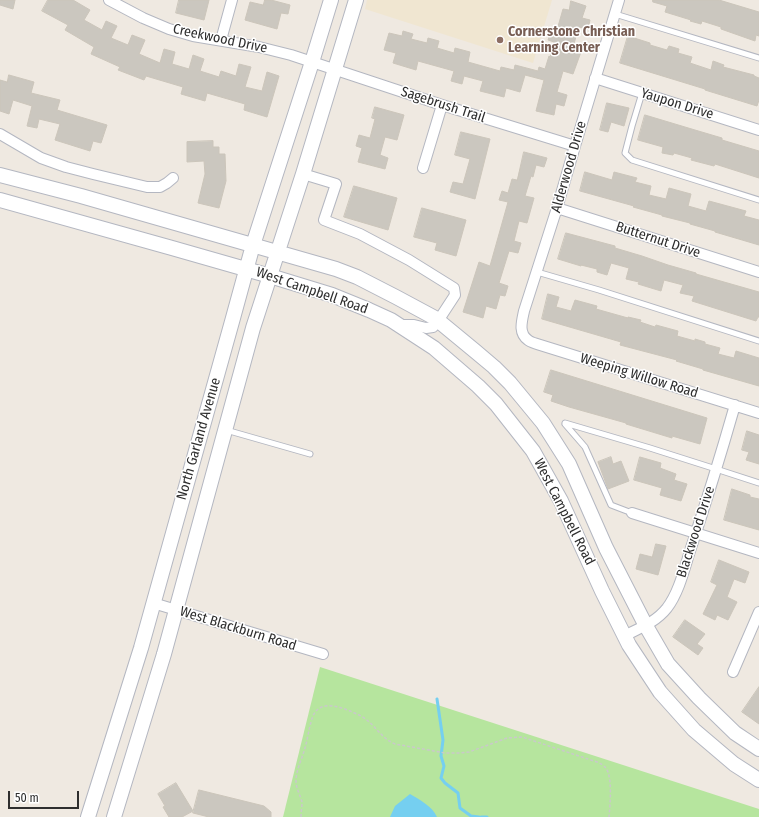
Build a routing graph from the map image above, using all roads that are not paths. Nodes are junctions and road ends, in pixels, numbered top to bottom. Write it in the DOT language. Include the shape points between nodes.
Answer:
graph roads {
  1 [pos="110,0"];
  2 [pos="232,0"];
  3 [pos="331,0"];
  4 [pos="356,0"];
  5 [pos="619,0"];
  6 [pos="615,14"];
  7 [pos="221,40"];
  8 [pos="759,58"];
  9 [pos="312,62"];
  10 [pos="335,70"];
  11 [pos="595,78"];
  12 [pos="642,93"];
  13 [pos="442,105"];
  14 [pos="759,130"];
  15 [pos="0,134"];
  16 [pos="575,146"];
  17 [pos="423,168"];
  18 [pos="303,174"];
  19 [pos="0,175"];
  20 [pos="173,178"];
  21 [pos="0,200"];
  22 [pos="759,200"];
  23 [pos="557,208"];
  24 [pos="253,245"];
  25 [pos="277,252"];
  26 [pos="246,269"];
  27 [pos="537,272"];
  28 [pos="759,272"];
  29 [pos="270,276"];
  30 [pos="438,321"];
  31 [pos="398,325"];
  32 [pos="522,333"];
  33 [pos="759,341"];
  34 [pos="735,405"];
  35 [pos="759,412"];
  36 [pos="225,430"];
  37 [pos="310,454"];
  38 [pos="716,469"];
  39 [pos="576,479"];
  40 [pos="759,483"];
  41 [pos="554,488"];
  42 [pos="632,513"];
  43 [pos="696,534"];
  44 [pos="759,553"];
  45 [pos="153,603"];
  46 [pos="176,610"];
  47 [pos="759,612"];
  48 [pos="646,626"];
  49 [pos="624,636"];
  50 [pos="323,654"];
  51 [pos="733,672"];
  52 [pos="759,749"];
  53 [pos="759,780"];
  54 [pos="88,817"];
  55 [pos="114,817"];
  1 -- 7 [label="street, Creekwood Drive" via="169,29"];
  2 -- 7 [label="street"];
  3 -- 9 [label="main road, North Garland Avenue"];
  4 -- 10 [label="main road, North Garland Avenue"];
  5 -- 6 [label="street, Alderwood Drive"];
  6 -- 8 [label="lane"];
  6 -- 11 [label="street, Alderwood Drive"];
  7 -- 9 [label="street, Creekwood Drive" via="259,47"];
  9 -- 10 [label="street, Sagebrush Trail"];
  9 -- 24 [label="main road, North Garland Avenue"];
  10 -- 13 [label="street, Sagebrush Trail"];
  10 -- 18 [label="main road, North Garland Avenue"];
  11 -- 12 [label="street, Yaupon Drive"];
  11 -- 16 [label="street, Alderwood Drive"];
  12 -- 14 [label="street, Yaupon Drive"];
  12 -- 22 [label="lane" via="625,153 632,160"];
  13 -- 16 [label="street, Sagebrush Trail"];
  13 -- 17 [label="street"];
  15 -- 20 [label="street" via="46,160 93,174 147,187 160,187"];
  16 -- 23 [label="street, Alderwood Drive"];
  18 -- 25 [label="main road, North Garland Avenue"];
  18 -- 30 [label="street" via="336,184 324,220 360,234 454,288 455,295"];
  19 -- 24 [label="main road, West Campbell Road"];
  21 -- 26 [label="main road, West Campbell Road"];
  23 -- 27 [label="street, Alderwood Drive"];
  23 -- 28 [label="street, Butternut Drive"];
  24 -- 25 [label="main road, West Campbell Road"];
  24 -- 26 [label="main road, North Garland Avenue"];
  25 -- 29 [label="main road, North Garland Avenue"];
  25 -- 30 [label="main road, West Campbell Road" via="357,277"];
  26 -- 29 [label="main road, West Campbell Road"];
  26 -- 45 [label="main road, North Garland Avenue"];
  27 -- 32 [label="street, Alderwood Drive" via="524,311"];
  27 -- 33 [label="lane"];
  29 -- 31 [label="main road, West Campbell Road" via="338,297"];
  29 -- 36 [label="main road, North Garland Avenue"];
  30 -- 31 [label="street" via="433,327 426,328"];
  30 -- 39 [label="main road, West Campbell Road" via="510,383 543,423"];
  31 -- 41 [label="main road, West Campbell Road" via="434,348 496,404 533,451"];
  32 -- 34 [label="street, Weeping Willow Road" via="528,340 537,344"];
  34 -- 35 [label="street, Weeping Willow Road"];
  34 -- 38 [label="street, Blackwood Drive"];
  36 -- 37 [label="lane"];
  36 -- 46 [label="main road, North Garland Avenue"];
  38 -- 40 [label="lane"];
  38 -- 42 [label="lane" via="564,423 585,447 611,505"];
  38 -- 43 [label="street, Blackwood Drive"];
  39 -- 41 [label="main road"];
  39 -- 48 [label="main road, West Campbell Road" via="606,548"];
  41 -- 49 [label="main road, West Campbell Road"];
  42 -- 43 [label="street"];
  43 -- 44 [label="street"];
  43 -- 48 [label="street, Blackwood Drive" via="676,592 668,607"];
  45 -- 46 [label="street, West Blackburn Road"];
  45 -- 54 [label="main road, North Garland Avenue"];
  46 -- 50 [label="street, West Blackburn Road"];
  46 -- 55 [label="main road, North Garland Avenue"];
  47 -- 51 [label="street"];
  48 -- 49 [label="street, Blackwood Drive"];
  48 -- 52 [label="main road, West Campbell Road" via="668,664 699,698 735,733"];
  49 -- 53 [label="main road, West Campbell Road" via="660,692 694,730 734,764"];
}
